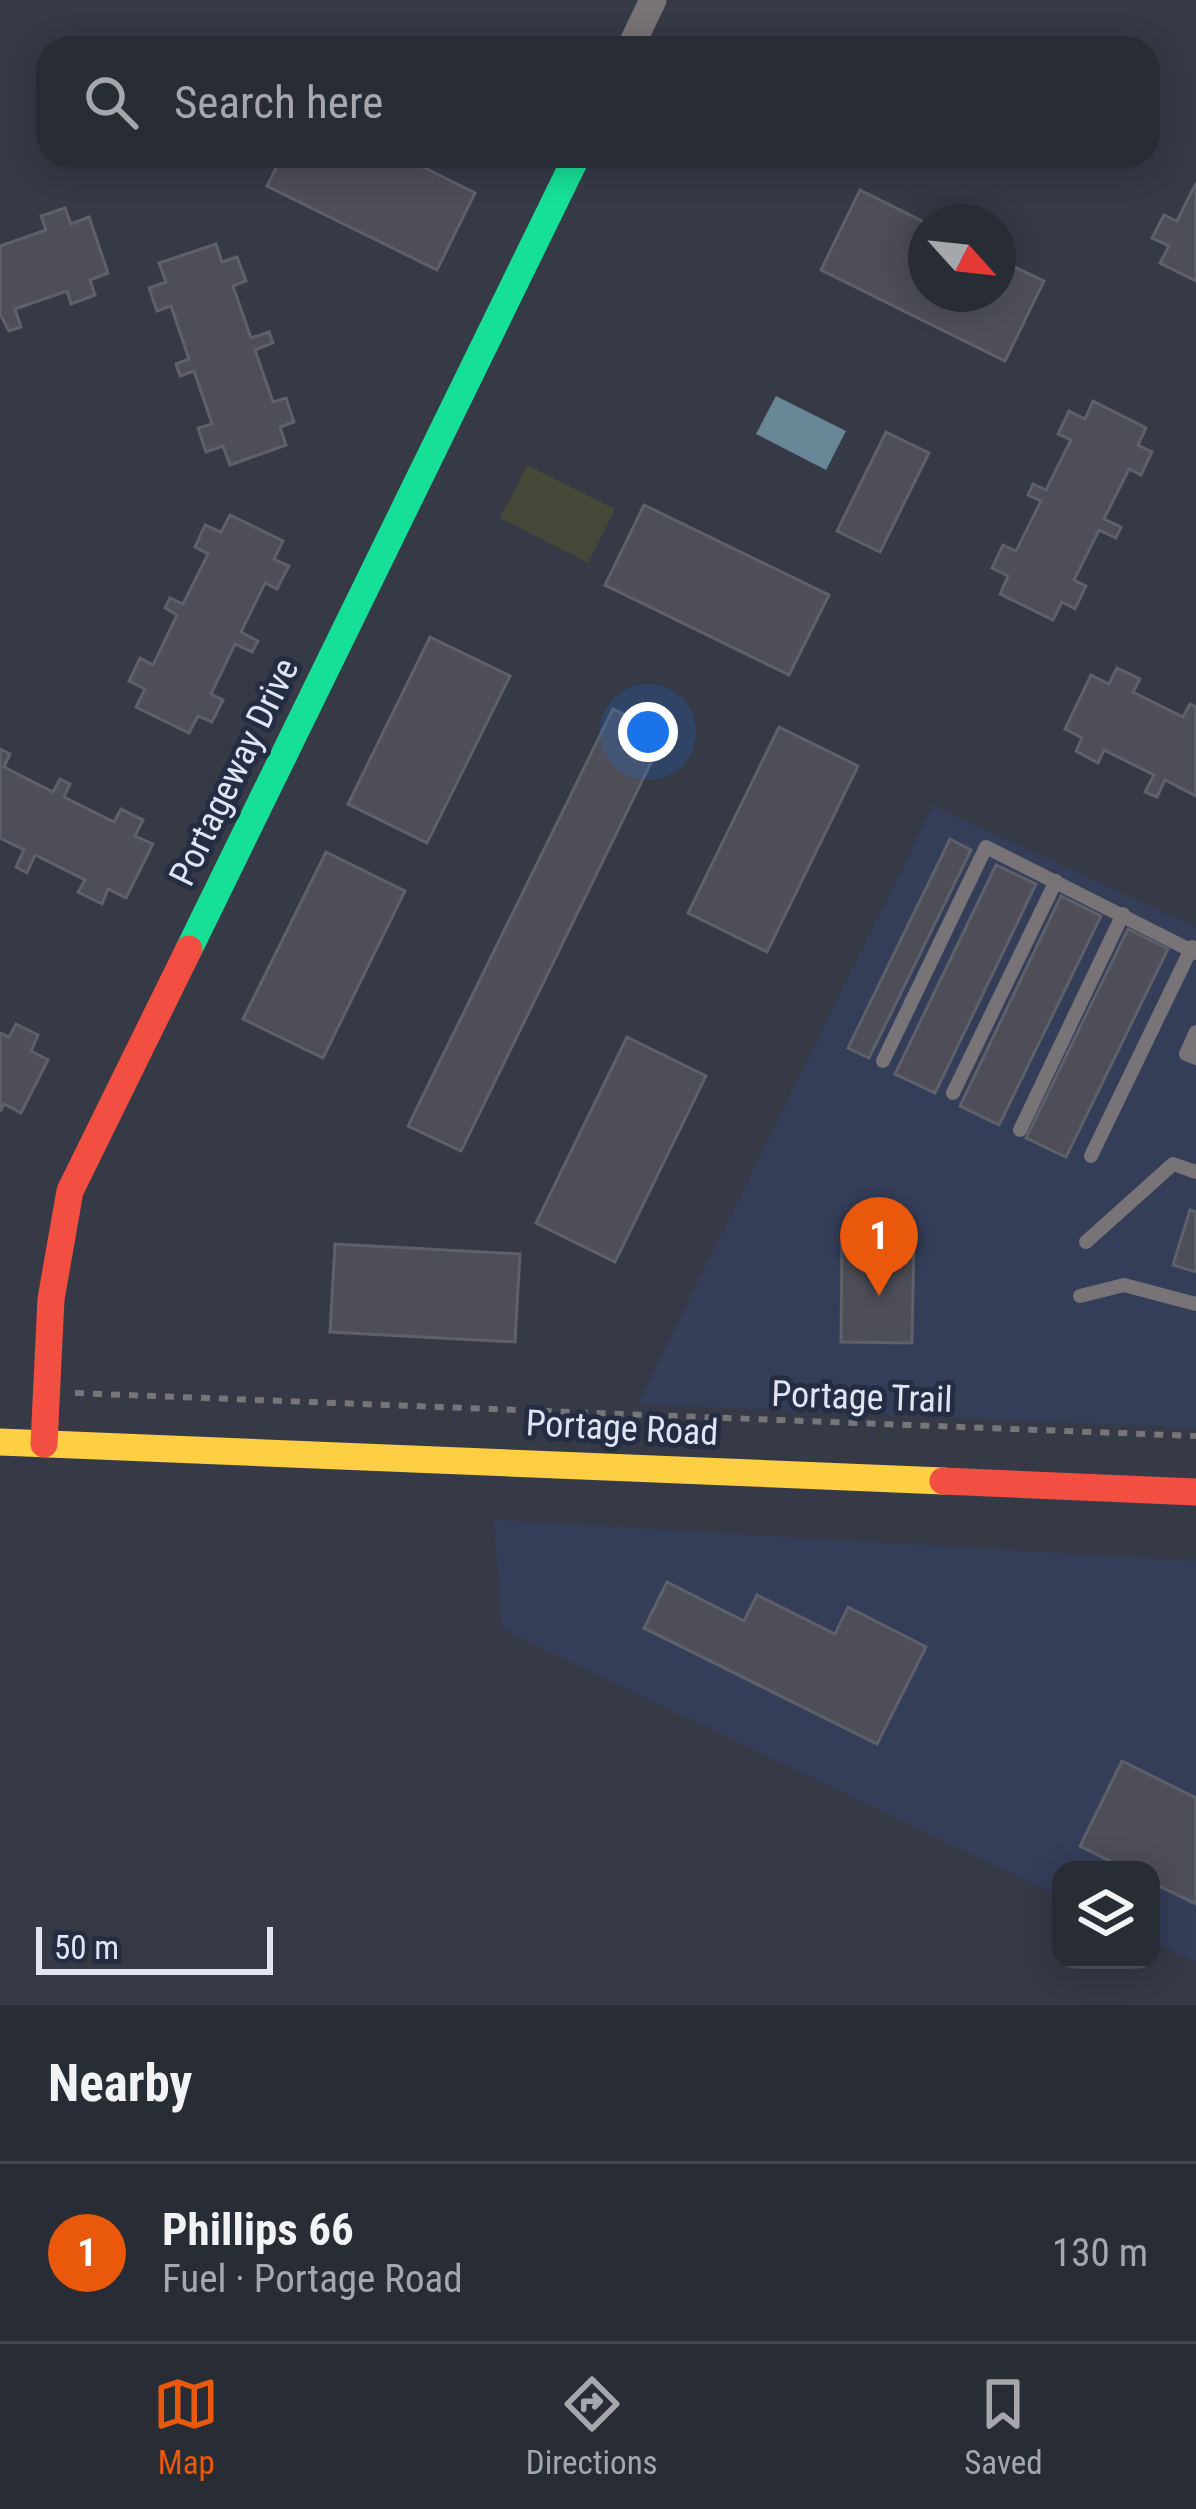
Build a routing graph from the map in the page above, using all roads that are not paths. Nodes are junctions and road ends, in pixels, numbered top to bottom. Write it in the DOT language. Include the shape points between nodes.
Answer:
graph roads {
  1 [pos="653,0"];
  2 [pos="636,36"];
  3 [pos="571,168"];
  4 [pos="1056,881"];
  5 [pos="1123,914"];
  6 [pos="1194,950"];
  7 [pos="1196,1032"];
  8 [pos="1196,1058"];
  9 [pos="883,1061"];
  10 [pos="953,1093"];
  11 [pos="1020,1130"];
  12 [pos="1091,1156"];
  13 [pos="1196,1172"];
  14 [pos="1086,1242"];
  15 [pos="1080,1296"];
  16 [pos="1196,1304"];
  17 [pos="0,1442"];
  18 [pos="44,1444"];
  19 [pos="1196,1492"];
  1 -- 2 [label="street"];
  3 -- 18 [label="street, Portageway Drive" via="70,1191 51,1298"];
  4 -- 5 [label="lane"];
  4 -- 9 [label="lane" via="986,847"];
  4 -- 10 [label="lane"];
  5 -- 6 [label="lane"];
  5 -- 11 [label="lane"];
  6 -- 12 [label="lane"];
  7 -- 8 [label="lane" via="1186,1054"];
  13 -- 14 [label="lane" via="1173,1164"];
  15 -- 16 [label="lane" via="1124,1285"];
  17 -- 18 [label="street, Portage Road"];
  18 -- 19 [label="street, Portage Road"];
}
